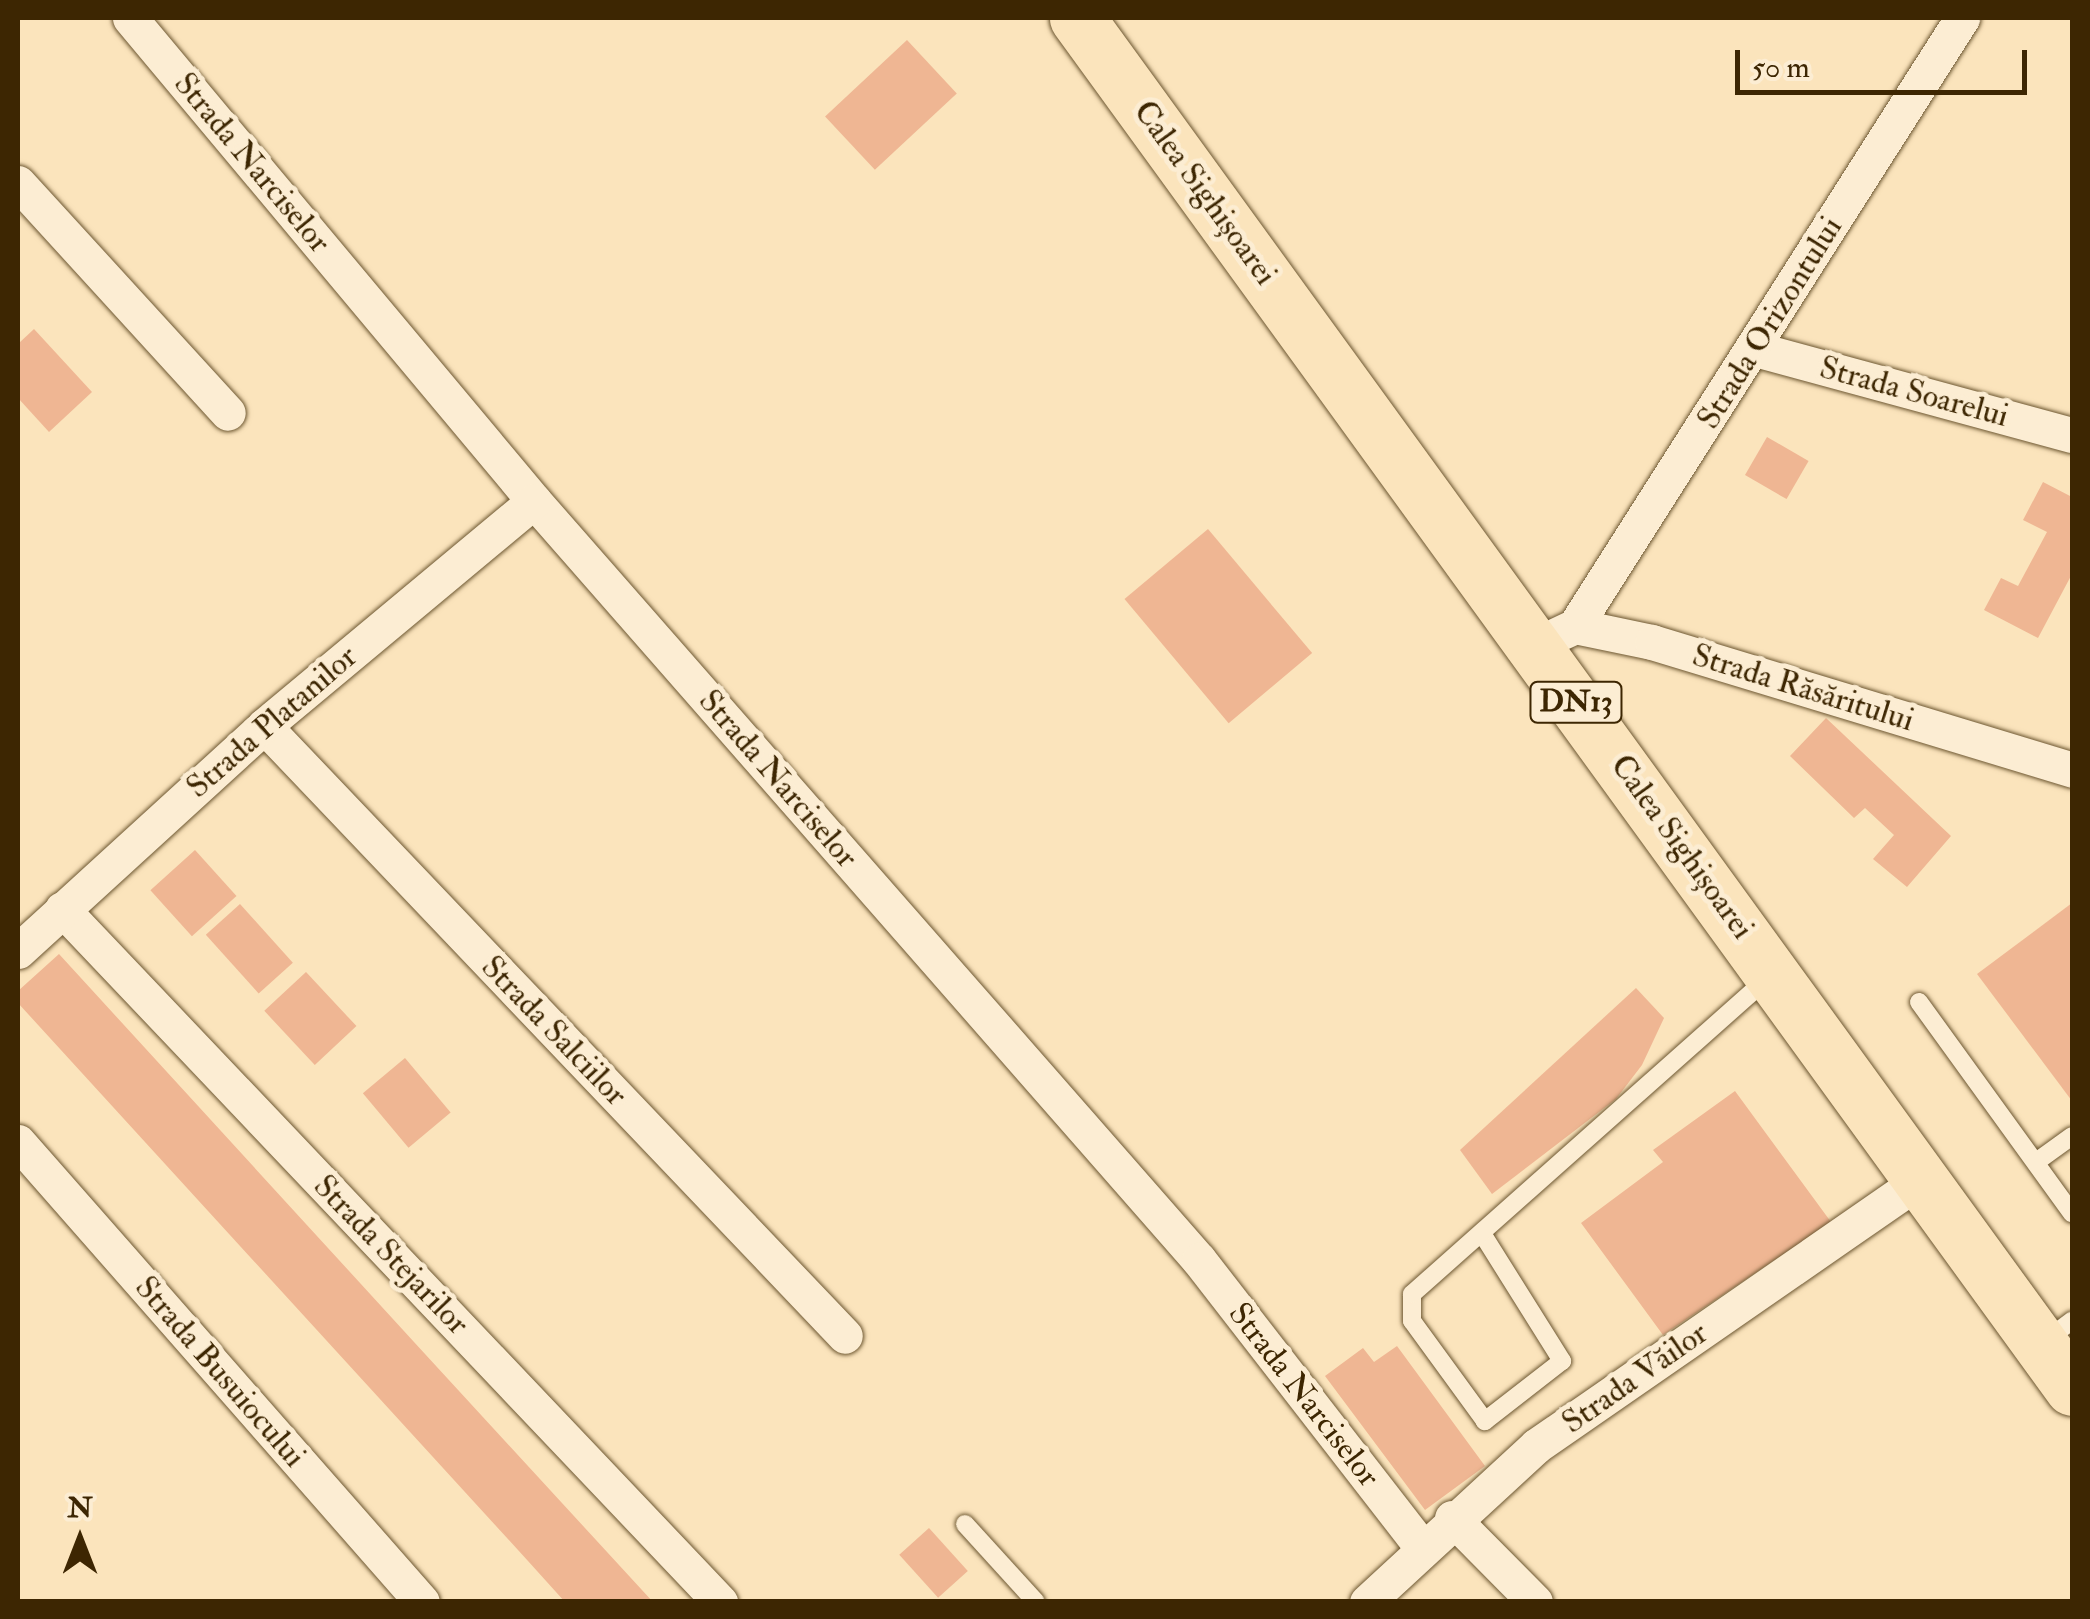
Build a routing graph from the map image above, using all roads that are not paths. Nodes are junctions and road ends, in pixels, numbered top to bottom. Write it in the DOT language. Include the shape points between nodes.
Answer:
graph roads {
  1 [pos="130,18"];
  2 [pos="1077,18"];
  3 [pos="1962,18"];
  4 [pos="18,183"];
  5 [pos="1755,349"];
  6 [pos="228,413"];
  7 [pos="2072,435"];
  8 [pos="534,501"];
  9 [pos="1555,636"];
  10 [pos="264,726"];
  11 [pos="2072,770"];
  12 [pos="62,909"];
  13 [pos="18,952"];
  14 [pos="1774,974"];
  15 [pos="1919,1002"];
  16 [pos="2072,1136"];
  17 [pos="18,1142"];
  18 [pos="2036,1162"];
  19 [pos="1922,1179"];
  20 [pos="2072,1213"];
  21 [pos="1484,1235"];
  22 [pos="2056,1333"];
  23 [pos="845,1336"];
  24 [pos="2072,1388"];
  25 [pos="1452,1518"];
  26 [pos="965,1524"];
  27 [pos="1420,1545"];
  28 [pos="422,1602"];
  29 [pos="720,1602"];
  30 [pos="1036,1602"];
  31 [pos="1367,1602"];
  32 [pos="1536,1602"];
  1 -- 8 [label="street, Strada Narciselor"];
  2 -- 9 [label="highway, Calea Sighișoarei / DN13"];
  3 -- 5 [label="street, Strada Orizontului"];
  4 -- 6 [label="street"];
  5 -- 7 [label="street, Strada Soarelui"];
  5 -- 9 [label="street, Strada Orizontului"];
  8 -- 10 [label="street, Strada Platanilor"];
  8 -- 27 [label="street, Strada Narciselor" via="1200,1260"];
  9 -- 11 [label="street, Strada Răsăritului"];
  9 -- 14 [label="highway, Calea Sighișoarei / DN13"];
  10 -- 12 [label="street, Strada Platanilor"];
  10 -- 23 [label="street, Strada Salciilor"];
  12 -- 13 [label="street, Strada Platanilor"];
  12 -- 29 [label="street, Strada Stejarilor"];
  14 -- 19 [label="highway, Calea Sighișoarei / DN13"];
  14 -- 21 [label="lane"];
  15 -- 18 [label="lane"];
  16 -- 18 [label="lane"];
  17 -- 28 [label="street, Strada Busuiocului"];
  18 -- 20 [label="lane"];
  19 -- 22 [label="highway, Calea Sighișoarei / DN13"];
  19 -- 25 [label="street, Strada Văilor" via="1536,1446"];
  21 -- 21 [label="lane" via="1562,1361 1485,1421 1408,1308 1432,1271"];
  22 -- 24 [label="highway, Calea Sighișoarei / DN13"];
  25 -- 27 [label="street, Strada Văilor"];
  25 -- 32 [label="street"];
  26 -- 30 [label="lane"];
  27 -- 31 [label="street, Strada Văilor"];
}
